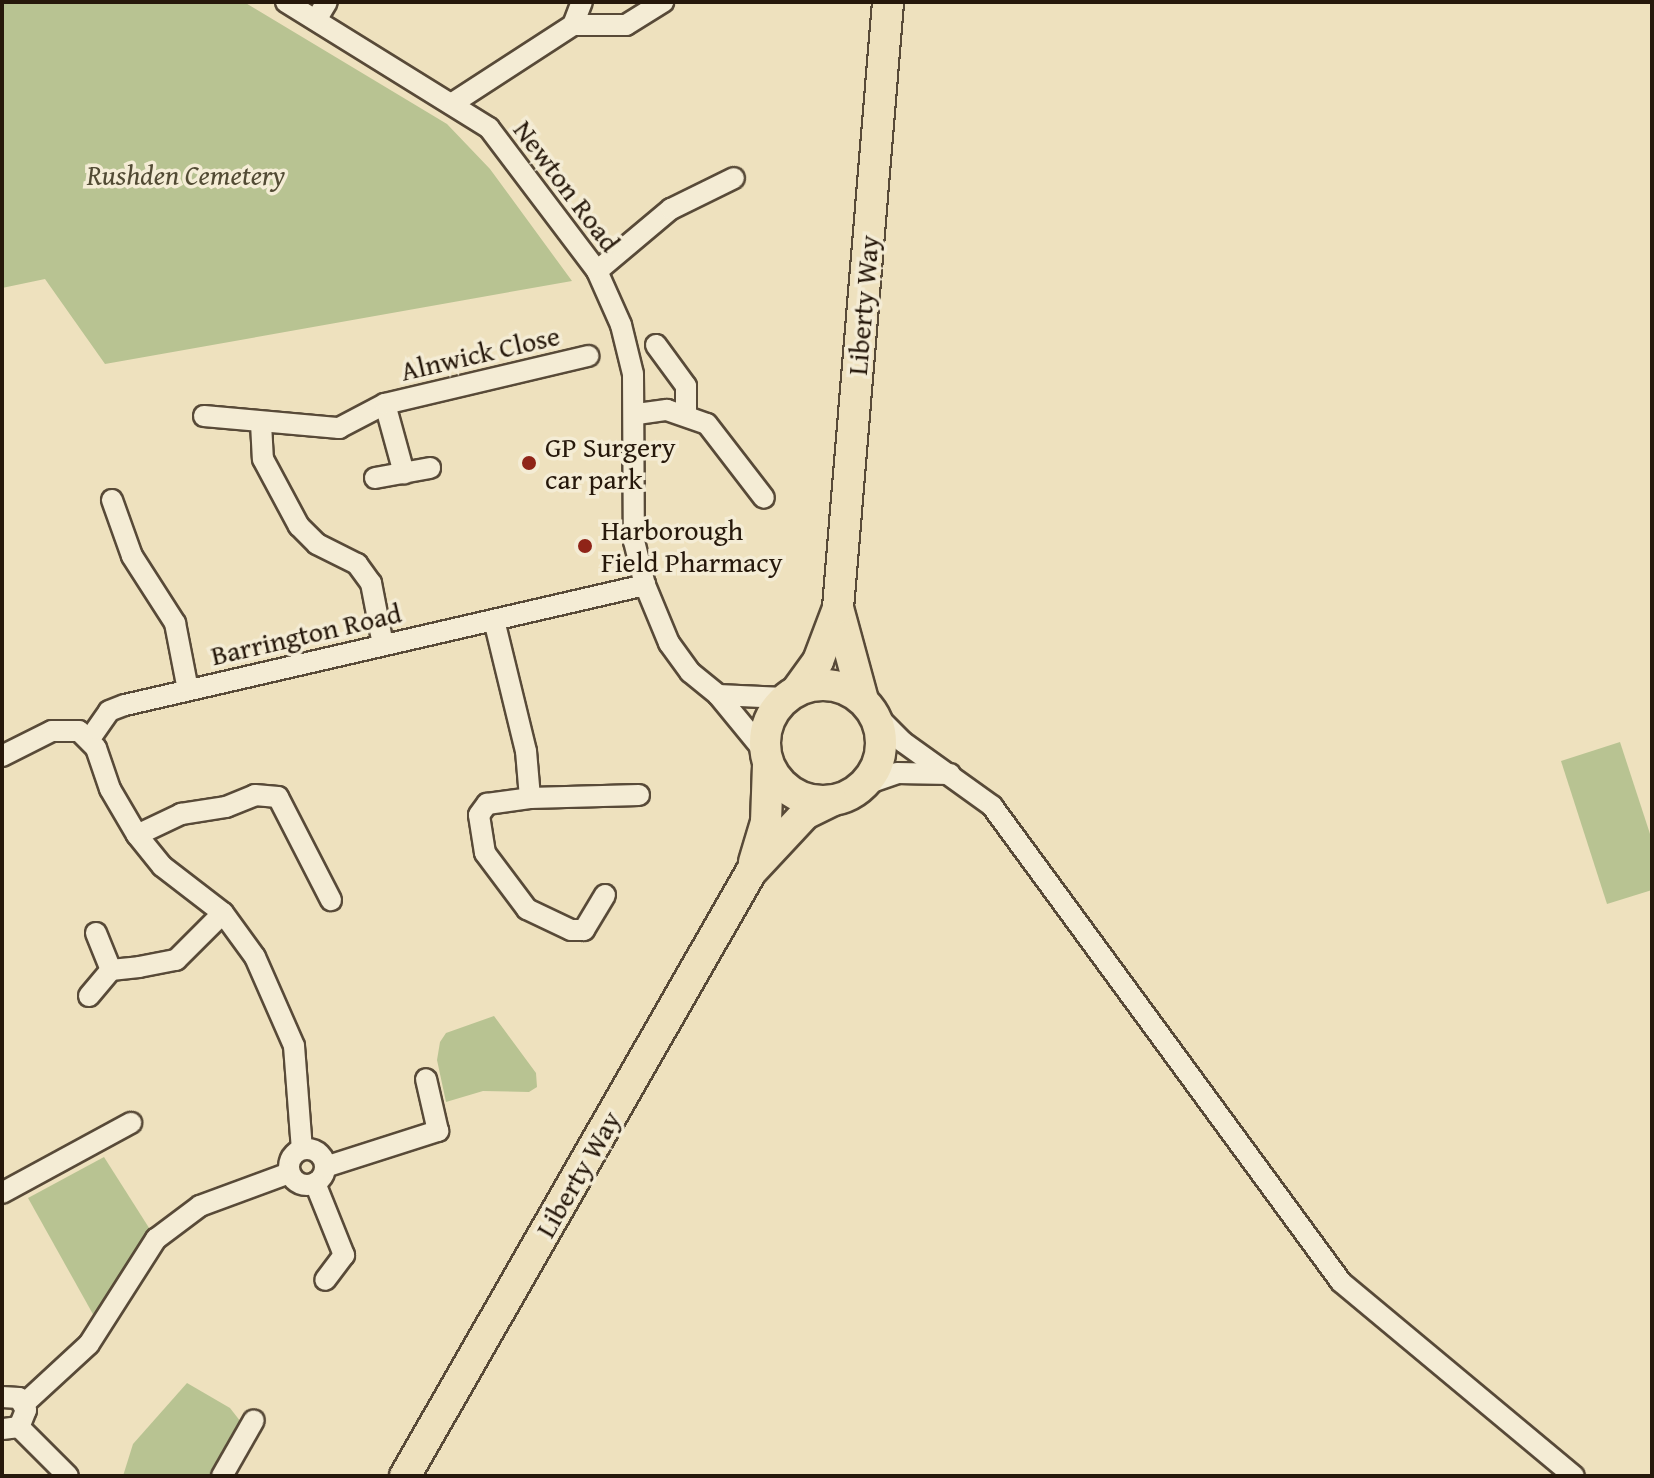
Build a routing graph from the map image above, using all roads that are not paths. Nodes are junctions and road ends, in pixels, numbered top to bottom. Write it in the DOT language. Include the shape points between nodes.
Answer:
graph roads {
  1 [pos="286,2"];
  2 [pos="582,2"];
  3 [pos="663,2"];
  4 [pos="888,2"];
  5 [pos="322,11"];
  6 [pos="573,25"];
  7 [pos="453,103"];
  8 [pos="734,178"];
  9 [pos="597,271"];
  10 [pos="588,356"];
  11 [pos="658,358"];
  12 [pos="385,404"];
  13 [pos="637,414"];
  14 [pos="686,414"];
  15 [pos="204,416"];
  16 [pos="261,423"];
  17 [pos="430,468"];
  18 [pos="404,473"];
  19 [pos="375,478"];
  20 [pos="764,498"];
  21 [pos="112,500"];
  22 [pos="645,585"];
  23 [pos="838,608"];
  24 [pos="494,620"];
  25 [pos="383,645"];
  26 [pos="188,690"];
  27 [pos="791,694"];
  28 [pos="718,695"];
  29 [pos="868,706"];
  30 [pos="89,740"];
  31 [pos="2,756"];
  32 [pos="766,758"];
  33 [pos="950,774"];
  34 [pos="863,785"];
  35 [pos="639,795"];
  36 [pos="530,798"];
  37 [pos="832,801"];
  38 [pos="137,835"];
  39 [pos="751,872"];
  40 [pos="605,895"];
  41 [pos="331,900"];
  42 [pos="223,913"];
  43 [pos="96,933"];
  44 [pos="111,970"];
  45 [pos="89,996"];
  46 [pos="426,1079"];
  47 [pos="131,1123"];
  48 [pos="302,1149"];
  49 [pos="289,1173"];
  50 [pos="320,1175"];
  51 [pos="2,1193"];
  52 [pos="325,1280"];
  53 [pos="2,1397"];
  54 [pos="24,1404"];
  55 [pos="254,1420"];
  56 [pos="10,1428"];
  57 [pos="68,1476"];
  58 [pos="222,1476"];
  59 [pos="405,1476"];
  60 [pos="1574,1476"];
  1 -- 5 [label="street, Newton Road"];
  2 -- 6 [label="street"];
  3 -- 6 [label="street" via="626,25"];
  4 -- 23 [label="highway, Liberty Way"];
  5 -- 7 [label="street, Newton Road"];
  6 -- 7 [label="street"];
  7 -- 9 [label="street, Newton Road" via="489,128"];
  8 -- 9 [label="street" via="671,209"];
  9 -- 13 [label="street, Newton Road" via="629,353"];
  10 -- 12 [label="street, Alnwick Close"];
  11 -- 14 [label="street" via="689,393"];
  12 -- 16 [label="street, Alnwick Close" via="339,428"];
  12 -- 18 [label="street, Alnwick Close"];
  13 -- 14 [label="street"];
  13 -- 22 [label="street, Newton Road" via="631,492 634,541"];
  14 -- 20 [label="street" via="716,433"];
  15 -- 16 [label="street, Alnwick Close"];
  16 -- 25 [label="street" via="263,459 299,526 317,544 357,564 371,583"];
  17 -- 18 [label="street"];
  18 -- 19 [label="street"];
  21 -- 26 [label="street" via="132,556 175,623"];
  22 -- 24 [label="street, Barrington Road"];
  22 -- 28 [label="street, Newton Road" via="669,643 690,672"];
  23 -- 27 [label="highway, Liberty Way" via="818,661"];
  23 -- 29 [label="highway, Liberty Way"];
  24 -- 25 [label="street, Barrington Road"];
  24 -- 36 [label="street" via="526,751"];
  25 -- 26 [label="street, Barrington Road"];
  26 -- 30 [label="street, Barrington Road" via="109,711"];
  27 -- 28 [label="street"];
  27 -- 29 [label="highway" via="825,684"];
  27 -- 32 [label="highway" via="767,722"];
  28 -- 32 [label="street, Newton Road"];
  29 -- 33 [label="street" via="903,742"];
  29 -- 34 [label="highway" via="879,726 880,758"];
  30 -- 31 [label="street" via="79,731 60,730"];
  30 -- 38 [label="street"];
  32 -- 37 [label="highway" via="794,794"];
  32 -- 39 [label="highway, Liberty Way" via="766,822"];
  33 -- 34 [label="street" via="897,773"];
  33 -- 60 [label="street" via="985,799 1010,829 1341,1282"];
  34 -- 37 [label="highway"];
  35 -- 36 [label="street"];
  36 -- 40 [label="street" via="487,804 479,815 485,853 527,909 571,930 584,930"];
  37 -- 39 [label="highway, Liberty Way" via="805,814"];
  38 -- 41 [label="street" via="181,814 226,807 255,795 278,797"];
  38 -- 42 [label="street" via="162,866"];
  39 -- 59 [label="highway, Liberty Way"];
  42 -- 44 [label="street" via="176,960"];
  42 -- 48 [label="street" via="255,957 294,1046"];
  43 -- 44 [label="street"];
  44 -- 45 [label="street"];
  46 -- 50 [label="street" via="438,1131"];
  47 -- 51 [label="street"];
  48 -- 49 [label="street" via="289,1160"];
  48 -- 50 [label="street" via="320,1154"];
  49 -- 50 [label="street" via="297,1183"];
  49 -- 54 [label="street" via="200,1206 156,1239 89,1344"];
  50 -- 52 [label="street" via="344,1255"];
  53 -- 54 [label="street" via="13,1396"];
  54 -- 56 [label="street" via="26,1416"];
  55 -- 58 [label="street"];
  56 -- 57 [label="street"];
}
